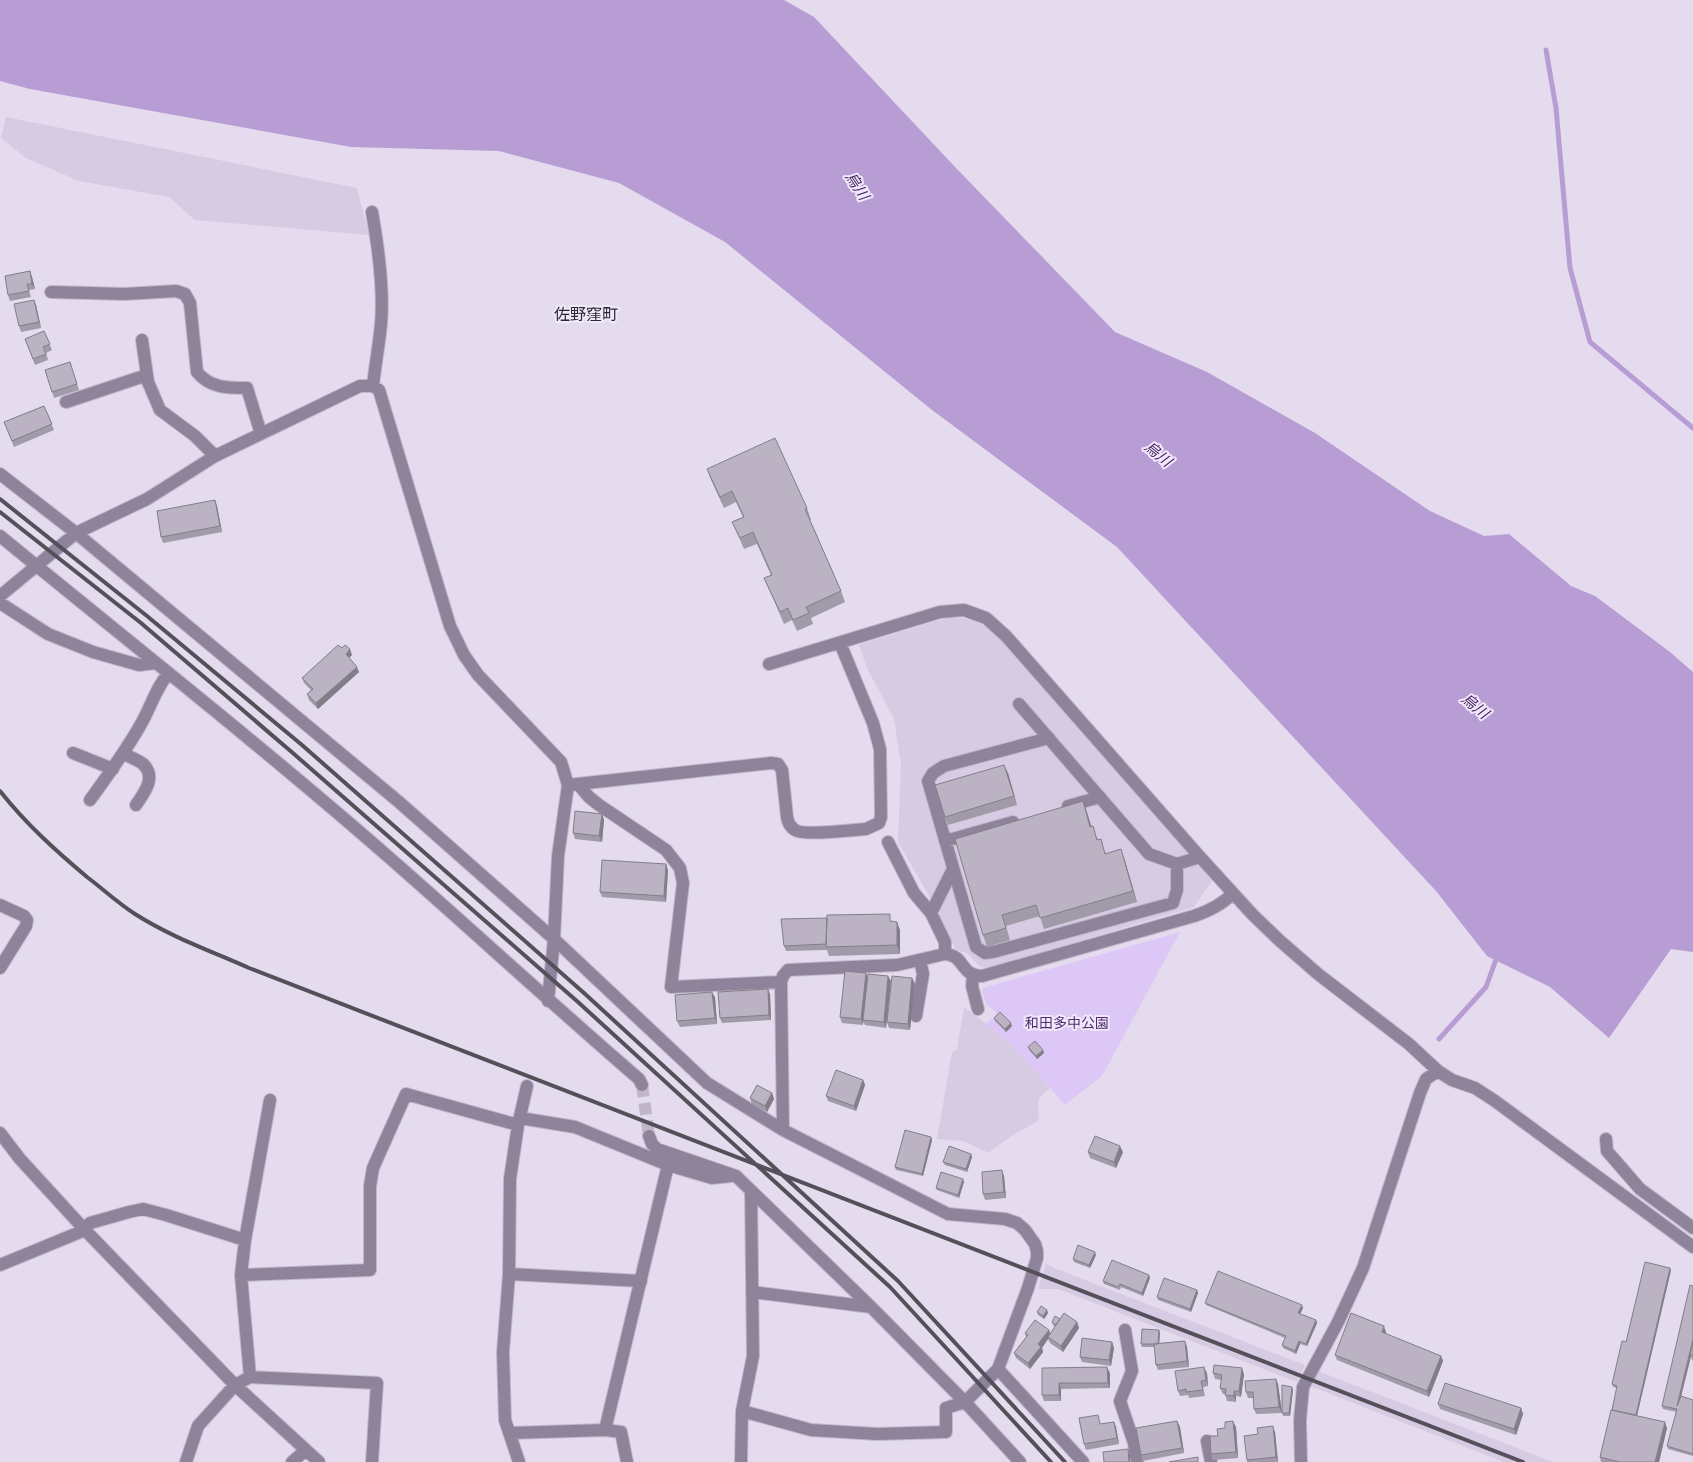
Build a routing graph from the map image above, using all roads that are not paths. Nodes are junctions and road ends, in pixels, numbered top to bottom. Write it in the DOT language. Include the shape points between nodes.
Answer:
graph roads {
  1 [pos="372,212"];
  2 [pos="50,292"];
  3 [pos="142,340"];
  4 [pos="147,375"];
  5 [pos="373,386"];
  6 [pos="66,402"];
  7 [pos="261,434"];
  8 [pos="215,456"];
  9 [pos="0,474"];
  10 [pos="76,533"];
  11 [pos="0,536"];
  12 [pos="37,566"];
  13 [pos="0,596"];
  14 [pos="0,603"];
  15 [pos="840,643"];
  16 [pos="156,663"];
  17 [pos="770,664"];
  18 [pos="169,673"];
  19 [pos="1019,704"];
  20 [pos="1049,738"];
  21 [pos="73,753"];
  22 [pos="124,754"];
  23 [pos="113,769"];
  24 [pos="573,784"];
  25 [pos="1100,798"];
  26 [pos="90,800"];
  27 [pos="136,805"];
  28 [pos="1054,810"];
  29 [pos="1027,818"];
  30 [pos="945,841"];
  31 [pos="888,842"];
  32 [pos="1200,857"];
  33 [pos="1177,864"];
  34 [pos="953,869"];
  35 [pos="1233,893"];
  36 [pos="0,905"];
  37 [pos="931,913"];
  38 [pos="554,939"];
  39 [pos="945,954"];
  40 [pos="920,960"];
  41 [pos="0,968"];
  42 [pos="973,976"];
  43 [pos="781,982"];
  44 [pos="548,1001"];
  45 [pos="978,1009"];
  46 [pos="916,1016"];
  47 [pos="1438,1071"];
  48 [pos="642,1085"];
  49 [pos="527,1086"];
  50 [pos="270,1100"];
  51 [pos="519,1122"];
  52 [pos="783,1130"];
  53 [pos="0,1133"];
  54 [pos="649,1136"];
  55 [pos="1606,1139"];
  56 [pos="668,1165"];
  57 [pos="736,1176"];
  58 [pos="751,1191"];
  59 [pos="1693,1228"];
  60 [pos="85,1230"];
  61 [pos="245,1240"];
  62 [pos="1693,1247"];
  63 [pos="0,1264"];
  64 [pos="509,1274"];
  65 [pos="241,1275"];
  66 [pos="641,1281"];
  67 [pos="752,1292"];
  68 [pos="871,1307"];
  69 [pos="1125,1330"];
  70 [pos="998,1369"];
  71 [pos="250,1377"];
  72 [pos="235,1385"];
  73 [pos="965,1402"];
  74 [pos="742,1411"];
  75 [pos="605,1430"];
  76 [pos="510,1433"];
  77 [pos="1207,1441"];
  78 [pos="306,1450"];
  79 [pos="186,1462"];
  80 [pos="292,1462"];
  81 [pos="319,1462"];
  82 [pos="372,1462"];
  83 [pos="519,1462"];
  84 [pos="627,1462"];
  85 [pos="741,1462"];
  86 [pos="1020,1462"];
  87 [pos="1083,1462"];
  88 [pos="1137,1462"];
  89 [pos="1211,1462"];
  90 [pos="1301,1462"];
  1 -- 5 [label="street" via="380,276 381,323"];
  2 -- 7 [label="street" via="125,294 176,290 185,294 190,302 197,372 210,384 247,388"];
  3 -- 4 [label="street"];
  4 -- 6 [label="street"];
  4 -- 8 [label="street" via="160,410 195,436"];
  5 -- 7 [label="street" via="360,386"];
  5 -- 24 [label="street" via="379,390 450,626 464,656 502,702 561,762"];
  7 -- 8 [label="street"];
  8 -- 10 [label="street" via="147,499"];
  9 -- 10 [label="street"];
  10 -- 12 [label="street"];
  10 -- 38 [label="street" via="399,802"];
  11 -- 12 [label="street"];
  12 -- 13 [label="street"];
  12 -- 16 [label="street"];
  14 -- 16 [label="street" via="48,634 92,652 138,665"];
  15 -- 17 [label="street"];
  15 -- 24 [label="street" via="873,723 880,749 881,817 874,826 804,833 793,830 788,824 782,770 778,764 771,763"];
  15 -- 32 [label="street" via="940,612 964,610 986,618 1006,636"];
  16 -- 18 [label="street"];
  18 -- 22 [label="street" via="162,680"];
  18 -- 44 [label="street" via="390,858"];
  19 -- 20 [label="street"];
  20 -- 25 [label="street"];
  20 -- 30 [label="street" via="944,766 933,773 928,781"];
  21 -- 23 [label="street"];
  22 -- 23 [label="street"];
  22 -- 27 [label="street" via="143,764 150,778"];
  23 -- 26 [label="street"];
  24 -- 38 [label="street" via="558,856"];
  24 -- 43 [label="street" via="666,850 680,868 683,883 672,986"];
  25 -- 28 [label="street"];
  25 -- 33 [label="street" via="1149,854"];
  29 -- 30 [label="street"];
  30 -- 34 [label="street"];
  31 -- 37 [label="street" via="914,893"];
  32 -- 33 [label="street"];
  32 -- 35 [label="street"];
  33 -- 34 [label="street" via="1177,890 1173,902 985,953 976,947"];
  34 -- 37 [label="street"];
  35 -- 42 [label="street" via="1224,902 1194,916 990,975"];
  35 -- 47 [label="street" via="1318,974 1409,1044"];
  36 -- 41 [label="street" via="27,920"];
  37 -- 39 [label="street" via="945,942"];
  38 -- 44 [label="street"];
  38 -- 52 [label="street" via="707,1083"];
  39 -- 40 [label="street"];
  39 -- 42 [label="street" via="951,954"];
  40 -- 43 [label="street" via="897,965 788,970"];
  40 -- 46 [label="street" via="922,974"];
  42 -- 45 [label="street"];
  43 -- 52 [label="street"];
  44 -- 48 [label="street"];
  47 -- 62 [label="street" via="1475,1088"];
  47 -- 90 [label="street" via="1426,1080 1420,1092 1352,1294 1303,1387"];
  49 -- 51 [label="street"];
  50 -- 61 [label="street"];
  51 -- 56 [label="street" via="575,1127"];
  51 -- 64 [label="street" via="510,1179"];
  51 -- 65 [label="street" via="406,1094 373,1168 370,1270"];
  52 -- 70 [label="street" via="948,1214 1005,1219 1017,1223 1031,1236 1037,1258"];
  53 -- 60 [label="street"];
  54 -- 57 [label="street" via="657,1149"];
  55 -- 59 [label="street" via="1607,1151 1640,1189"];
  56 -- 57 [label="street" via="712,1178"];
  56 -- 66 [label="street"];
  57 -- 58 [label="street"];
  58 -- 67 [label="street"];
  58 -- 68 [label="street"];
  60 -- 61 [label="street" via="90,1224 143,1210"];
  60 -- 63 [label="street"];
  60 -- 72 [label="street"];
  61 -- 65 [label="street"];
  64 -- 66 [label="street"];
  64 -- 76 [label="street" via="503,1352 505,1420"];
  65 -- 71 [label="street"];
  66 -- 75 [label="street"];
  67 -- 68 [label="street"];
  67 -- 74 [label="street" via="754,1356"];
  68 -- 73 [label="street"];
  69 -- 88 [label="street" via="1132,1371 1120,1401"];
  70 -- 73 [label="street"];
  70 -- 87 [label="street"];
  71 -- 72 [label="street"];
  71 -- 82 [label="street" via="378,1383"];
  72 -- 78 [label="street"];
  72 -- 79 [label="street" via="198,1426"];
  73 -- 74 [label="street" via="946,1408 946,1432 877,1434 811,1430"];
  73 -- 86 [label="street"];
  74 -- 85 [label="street"];
  75 -- 76 [label="street"];
  75 -- 84 [label="street" via="621,1432"];
  76 -- 83 [label="street"];
  77 -- 89 [label="street"];
  78 -- 80 [label="street"];
  78 -- 81 [label="street"];
}
